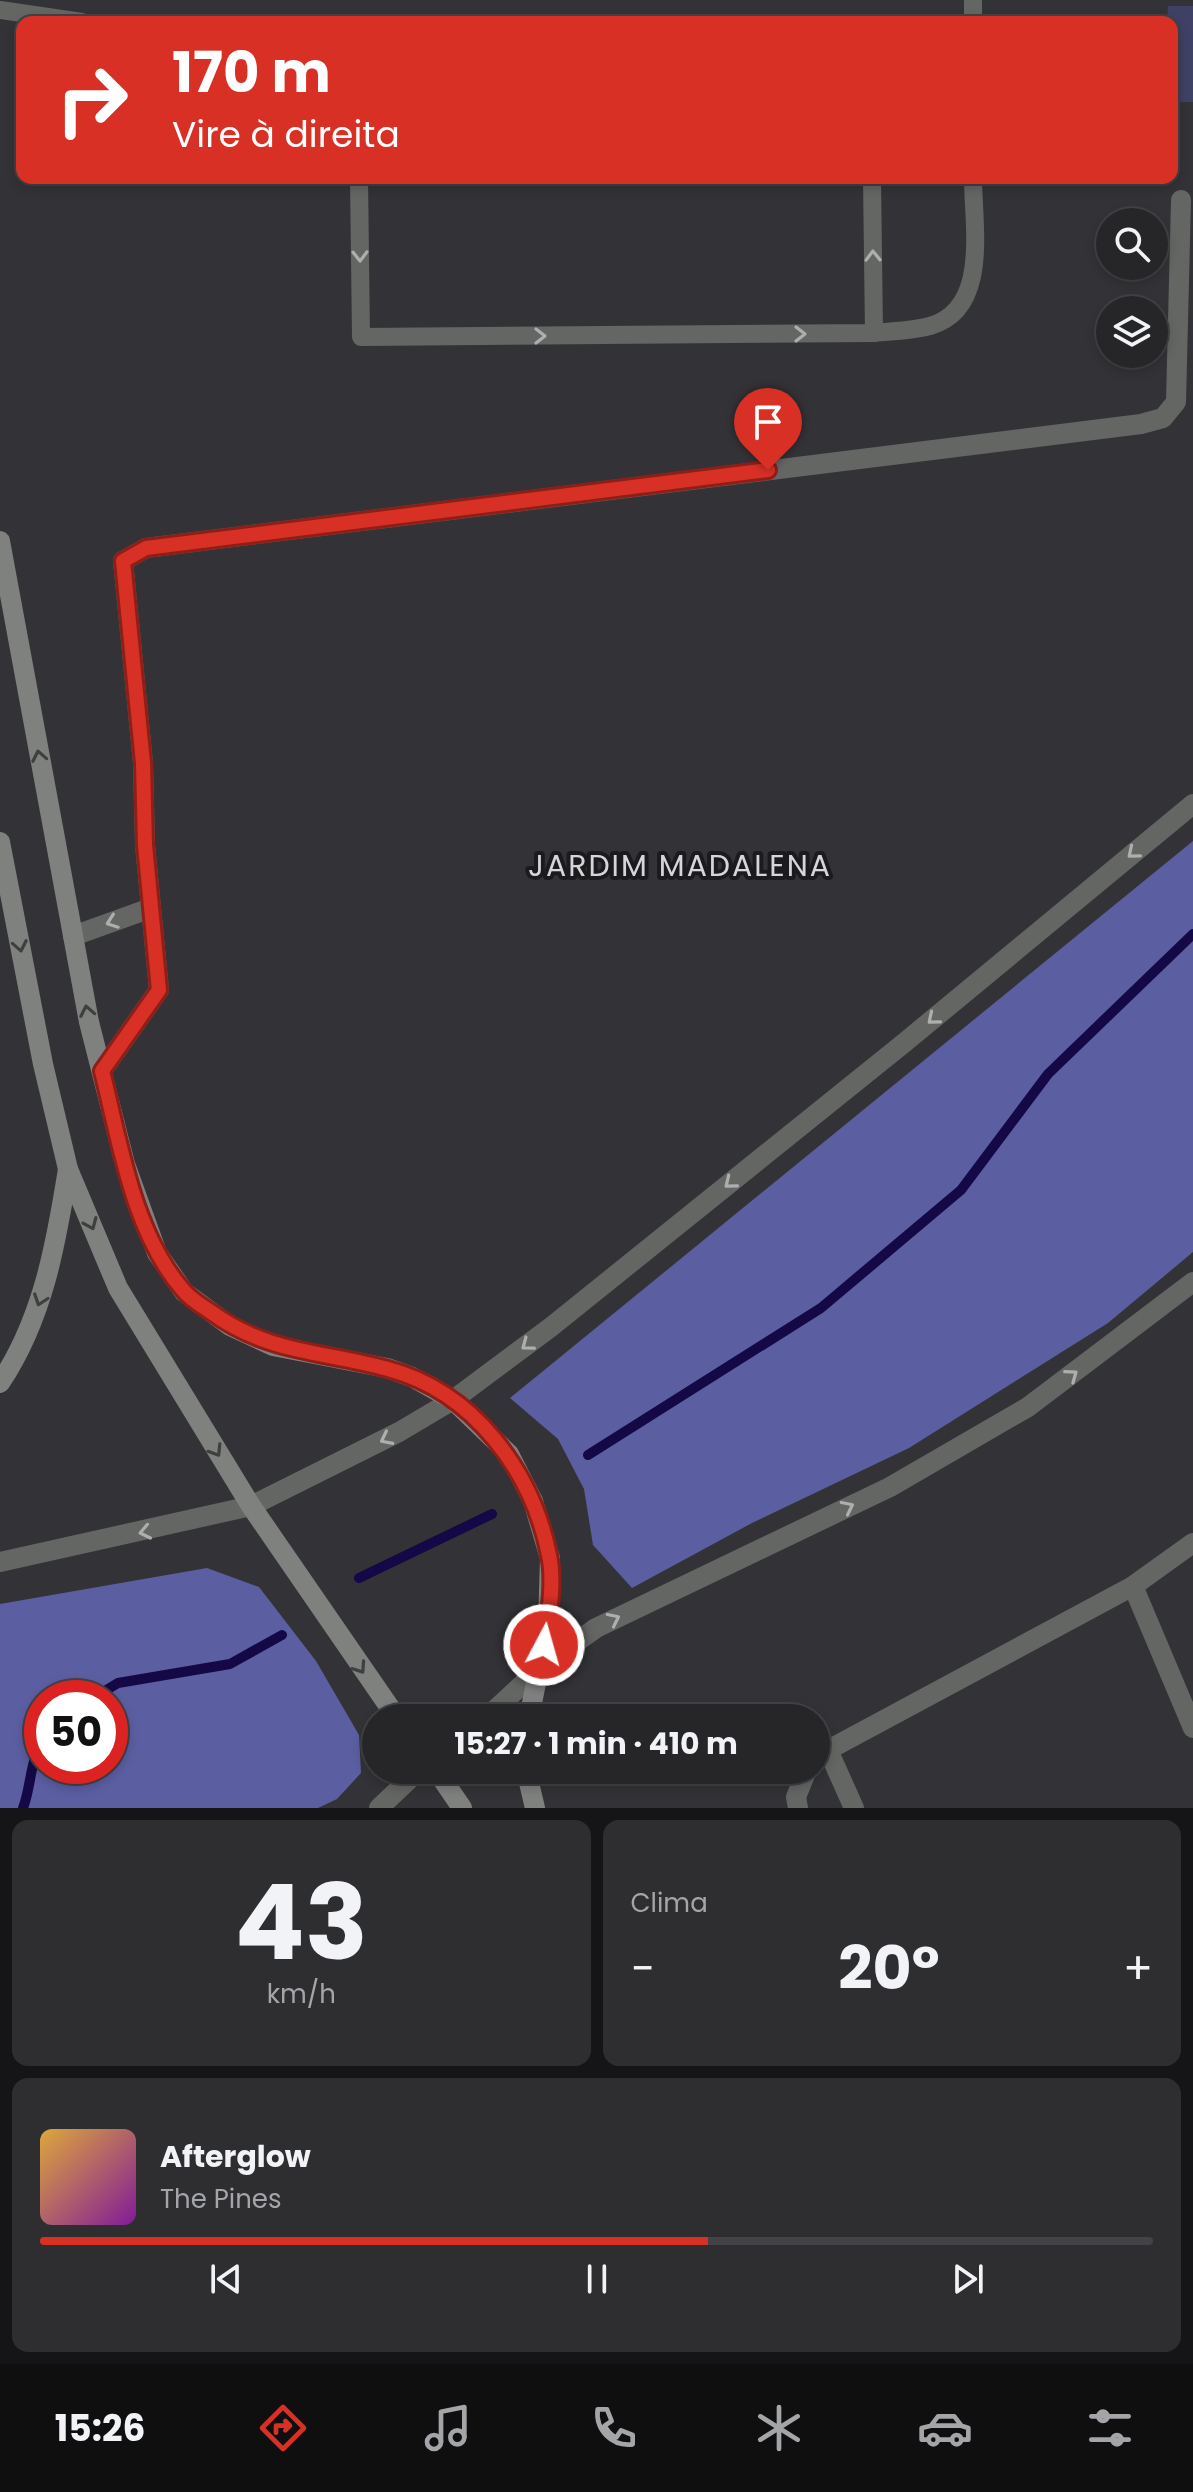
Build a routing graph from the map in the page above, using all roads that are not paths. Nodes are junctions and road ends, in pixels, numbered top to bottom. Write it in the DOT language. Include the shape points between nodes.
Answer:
graph roads {
  1 [pos="0,10"];
  2 [pos="41,16"];
  3 [pos="359,184"];
  4 [pos="872,184"];
  5 [pos="973,184"];
  6 [pos="1181,200"];
  7 [pos="874,333"];
  8 [pos="0,541"];
  9 [pos="1193,804"];
  10 [pos="0,842"];
  11 [pos="151,908"];
  12 [pos="73,936"];
  13 [pos="102,1071"];
  14 [pos="68,1169"];
  15 [pos="1193,1282"];
  16 [pos="0,1383"];
  17 [pos="453,1400"];
  18 [pos="251,1506"];
  19 [pos="1193,1543"];
  20 [pos="0,1562"];
  21 [pos="1133,1586"];
  22 [pos="540,1668"];
  23 [pos="387,1704"];
  24 [pos="501,1704"];
  25 [pos="532,1704"];
  26 [pos="1193,1728"];
  27 [pos="830,1752"];
  28 [pos="830,1769"];
  29 [pos="404,1784"];
  30 [pos="446,1784"];
  31 [pos="529,1784"];
  32 [pos="801,1784"];
  33 [pos="379,1808"];
  34 [pos="462,1808"];
  35 [pos="535,1808"];
  36 [pos="798,1808"];
  37 [pos="854,1808"];
  1 -- 2 [label="lane"];
  3 -- 7 [label="lane, one-way" via="361,337"];
  7 -- 4 [label="lane, one-way"];
  5 -- 7 [label="lane" via="973,273 967,297 953,314 931,326"];
  6 -- 11 [label="street" via="1176,402 1163,418 146,548 123,561"];
  12 -- 8 [label="main road, one-way"];
  9 -- 17 [label="street, one-way" via="904,1043"];
  10 -- 14 [label="main road, one-way"];
  11 -- 12 [label="street, one-way"];
  11 -- 13 [label="street" via="159,990"];
  13 -- 12 [label="main road, one-way"];
  13 -- 17 [label="main road" via="125,1164 157,1253 184,1292 230,1326 273,1346 387,1368"];
  14 -- 16 [label="main road, one-way" via="42,1293"];
  14 -- 18 [label="main road, one-way" via="118,1288"];
  22 -- 15 [label="street, one-way" via="596,1628 890,1487 1028,1407"];
  17 -- 18 [label="street, one-way"];
  17 -- 22 [label="main road" via="509,1454 533,1501 550,1558"];
  18 -- 20 [label="street, one-way"];
  18 -- 23 [label="main road, one-way"];
  19 -- 21 [label="street"];
  21 -- 26 [label="street"];
  21 -- 27 [label="street"];
  22 -- 24 [label="street"];
  22 -- 25 [label="main road"];
  28 -- 37 [label="street"];
  29 -- 33 [label="street"];
  30 -- 34 [label="main road"];
  31 -- 35 [label="main road"];
  32 -- 36 [label="street"];
}
